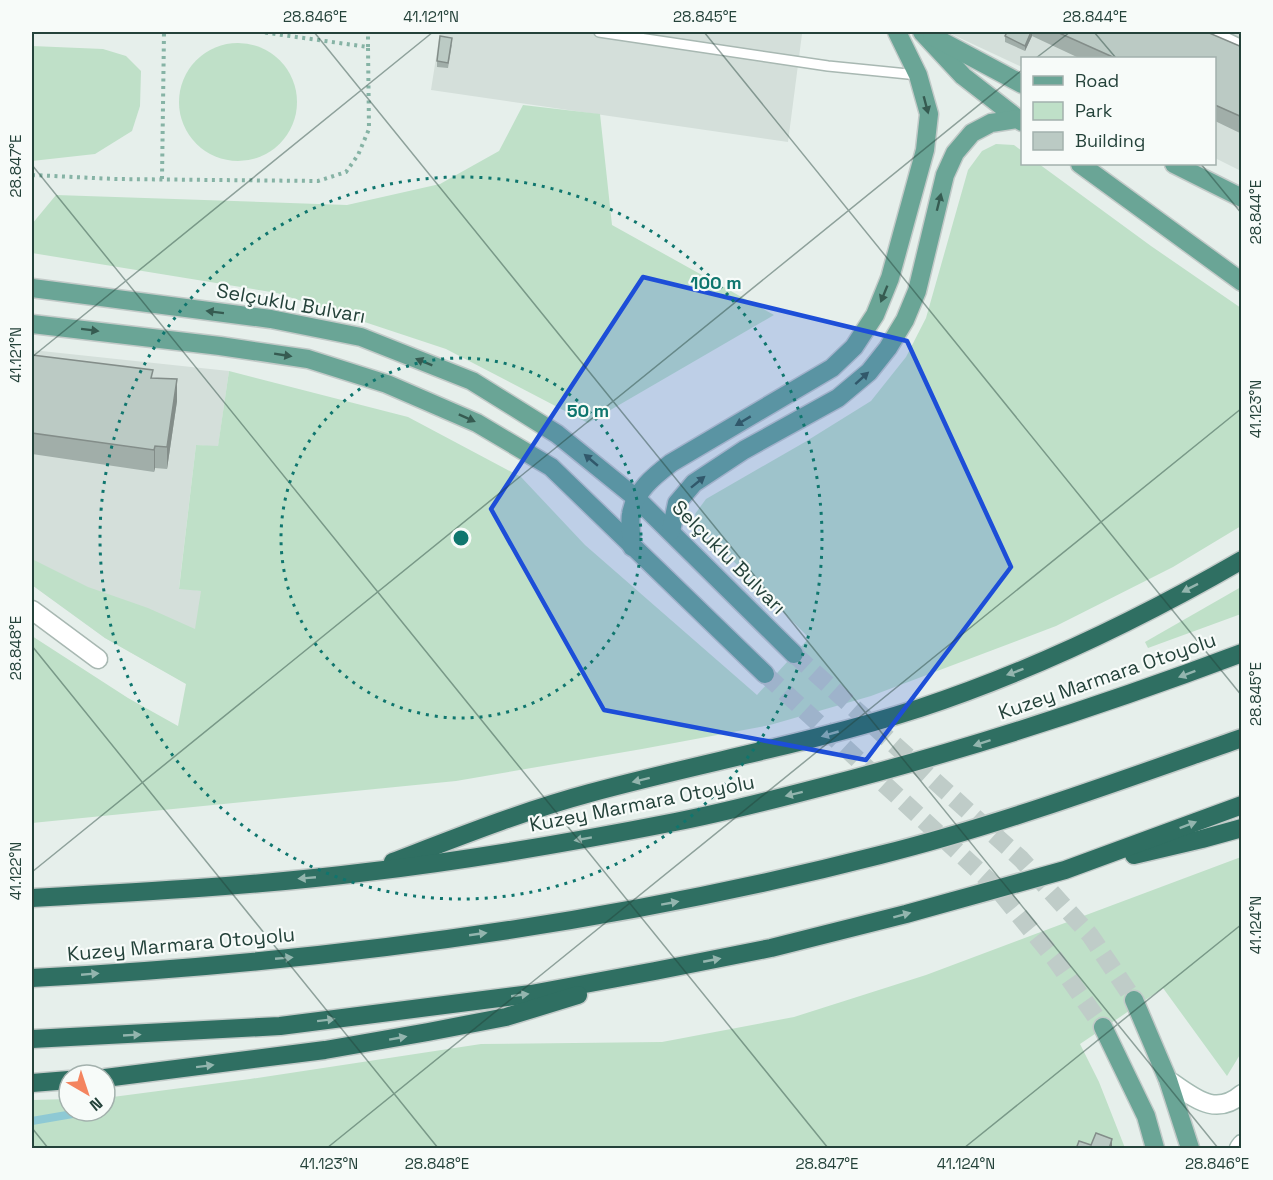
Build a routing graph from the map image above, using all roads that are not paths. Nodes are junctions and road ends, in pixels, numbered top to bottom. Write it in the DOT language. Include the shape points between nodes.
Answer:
graph roads {
  1 [pos="599,32"];
  2 [pos="897,32"];
  3 [pos="922,32"];
  4 [pos="1215,32"];
  5 [pos="1242,45"];
  6 [pos="918,75"];
  7 [pos="1021,83"];
  8 [pos="1020,121"];
  9 [pos="1081,165"];
  10 [pos="1176,165"];
  11 [pos="1242,198"];
  12 [pos="1242,282"];
  13 [pos="32,288"];
  14 [pos="32,324"];
  15 [pos="636,498"];
  16 [pos="671,531"];
  17 [pos="632,547"];
  18 [pos="1242,560"];
  19 [pos="32,610"];
  20 [pos="1242,653"];
  21 [pos="794,654"];
  22 [pos="98,659"];
  23 [pos="765,674"];
  24 [pos="1242,738"];
  25 [pos="1242,805"];
  26 [pos="1242,828"];
  27 [pos="1065,870"];
  28 [pos="365,873"];
  29 [pos="32,898"];
  30 [pos="655,971"];
  31 [pos="32,978"];
  32 [pos="1134,1000"];
  33 [pos="1103,1027"];
  34 [pos="32,1039"];
  35 [pos="117,1076"];
  36 [pos="1168,1080"];
  37 [pos="57,1081"];
  38 [pos="32,1083"];
  39 [pos="1242,1094"];
  40 [pos="1242,1144"];
  41 [pos="1155,1149"];
  42 [pos="1190,1149"];
  43 [pos="1239,1149"];
  1 -- 6 [label="lane" via="828,66"];
  2 -- 6 [label="main road"];
  3 -- 7 [label="main road"];
  3 -- 8 [label="main road" via="963,76"];
  4 -- 5 [label="lane"];
  6 -- 15 [label="main road, one-way" via="929,114 925,150 890,278 875,315 854,346 832,368 671,463"];
  16 -- 8 [label="main road, one-way" via="677,503 694,483 744,450 838,398 868,372 888,348 917,291 945,175 955,153 972,133 991,123"];
  9 -- 12 [label="main road"];
  10 -- 11 [label="main road"];
  15 -- 13 [label="main road, Selçuklu Bulvarı, one-way" via="557,434 472,381 362,337 271,319"];
  14 -- 17 [label="main road, one-way" via="309,359 387,384 477,423 551,467"];
  15 -- 16 [label="main road, Selçuklu Bulvarı"];
  15 -- 17 [label="main road" via="630,515"];
  16 -- 21 [label="main road, Selçuklu Bulvarı"];
  17 -- 23 [label="main road"];
  18 -- 28 [label="highway, one-way" via="1088,640 922,707 804,742 589,793 475,830"];
  19 -- 22 [label="main road"];
  20 -- 28 [label="highway, Kuzey Marmara Otoyolu, one-way" via="961,750 765,802 677,822"];
  31 -- 24 [label="highway, Kuzey Marmara Otoyolu, one-way" via="321,955 498,932 686,900 881,855 1037,810"];
  27 -- 25 [label="highway, one-way"];
  26 -- 27 [label="highway"];
  30 -- 27 [label="highway, one-way" via="906,915"];
  28 -- 29 [label="highway, Kuzey Marmara Otoyolu, one-way"];
  34 -- 30 [label="highway, one-way" via="280,1026 531,994"];
  35 -- 30 [label="highway, one-way" via="325,1050 506,1017"];
  32 -- 36 [label="main road"];
  33 -- 41 [label="main road" via="1146,1116"];
  36 -- 39 [label="main road" via="1204,1103 1218,1106 1232,1103"];
  36 -- 42 [label="main road"];
  37 -- 38 [label="highway"];
  40 -- 43 [label="main road"];
}
